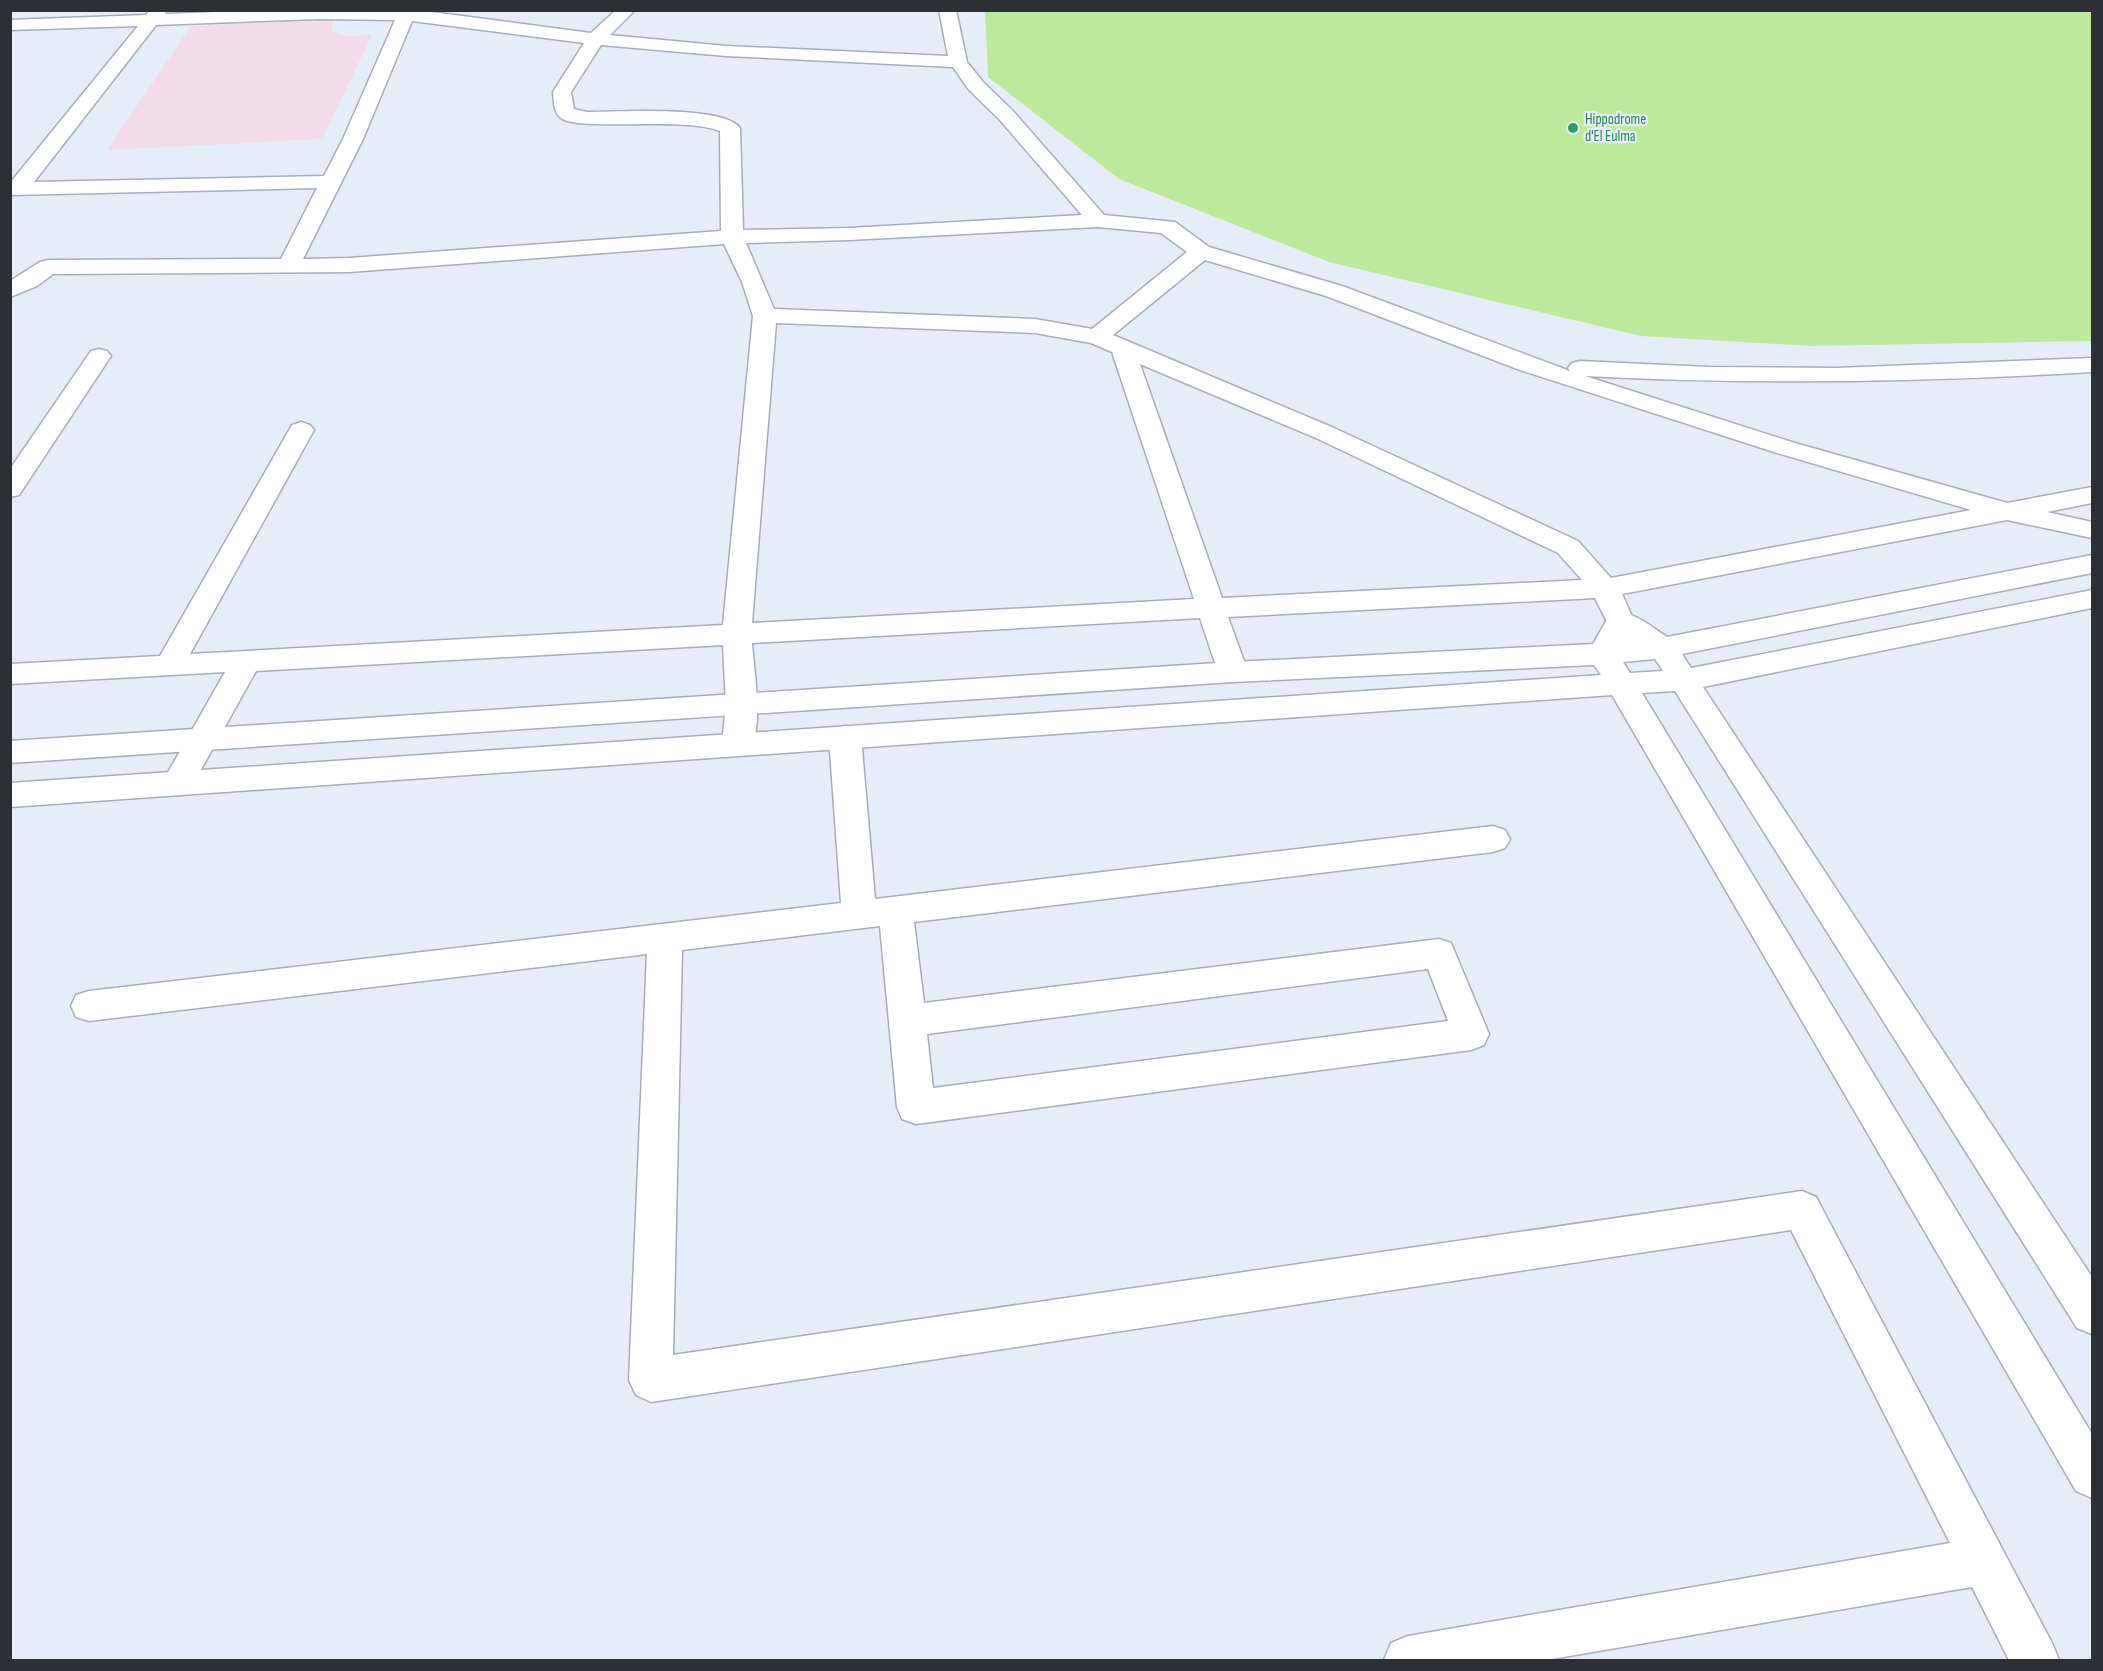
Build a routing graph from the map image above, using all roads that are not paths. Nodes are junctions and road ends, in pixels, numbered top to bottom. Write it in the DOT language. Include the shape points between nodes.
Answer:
graph roads {
  1 [pos="627,10"];
  2 [pos="947,10"];
  3 [pos="407,13"];
  4 [pos="155,15"];
  5 [pos="10,25"];
  6 [pos="596,38"];
  7 [pos="958,62"];
  8 [pos="332,182"];
  9 [pos="15,189"];
  10 [pos="1098,221"];
  11 [pos="732,237"];
  12 [pos="1202,252"];
  13 [pos="288,266"];
  14 [pos="10,290"];
  15 [pos="765,316"];
  16 [pos="1097,337"];
  17 [pos="1123,350"];
  18 [pos="99,356"];
  19 [pos="1528,364"];
  20 [pos="2092,365"];
  21 [pos="302,430"];
  22 [pos="10,489"];
  23 [pos="2092,495"];
  24 [pos="2006,511"];
  25 [pos="2092,530"];
  26 [pos="2092,564"];
  27 [pos="1605,588"];
  28 [pos="2092,599"];
  29 [pos="1212,608"];
  30 [pos="1620,621"];
  31 [pos="737,634"];
  32 [pos="1664,648"];
  33 [pos="246,661"];
  34 [pos="169,665"];
  35 [pos="1612,669"];
  36 [pos="1233,672"];
  37 [pos="10,675"];
  38 [pos="1684,680"];
  39 [pos="741,705"];
  40 [pos="845,737"];
  41 [pos="204,740"];
  42 [pos="738,744"];
  43 [pos="10,752"];
  44 [pos="178,783"];
  45 [pos="10,795"];
  46 [pos="1493,838"];
  47 [pos="896,910"];
  48 [pos="859,914"];
  49 [pos="665,937"];
  50 [pos="89,1006"];
  51 [pos="908,1021"];
  52 [pos="2092,1313"];
  53 [pos="2092,1475"];
  54 [pos="1984,1561"];
  55 [pos="1408,1660"];
  56 [pos="2035,1660"];
  1 -- 6 [label="street"];
  2 -- 7 [label="street"];
  3 -- 4 [label="street"];
  3 -- 6 [label="street"];
  3 -- 8 [label="street"];
  4 -- 5 [label="street"];
  4 -- 9 [label="street"];
  6 -- 7 [label="street" via="726,51"];
  6 -- 11 [label="street" via="562,92 565,111 587,118 699,119 730,128"];
  7 -- 10 [label="street"];
  8 -- 9 [label="street"];
  8 -- 13 [label="street"];
  10 -- 11 [label="street"];
  10 -- 12 [label="street" via="1167,227"];
  11 -- 13 [label="street"];
  11 -- 15 [label="street"];
  12 -- 16 [label="street"];
  12 -- 19 [label="street" via="1334,291"];
  13 -- 14 [label="street" via="48,267"];
  15 -- 16 [label="street" via="1035,326"];
  15 -- 31 [label="street"];
  16 -- 17 [label="street"];
  17 -- 27 [label="street" via="1325,433 1568,547"];
  17 -- 29 [label="street"];
  18 -- 22 [label="street"];
  19 -- 20 [label="street" via="1677,375 1969,372"];
  19 -- 24 [label="street" via="1786,448"];
  21 -- 34 [label="street"];
  23 -- 24 [label="street"];
  24 -- 25 [label="street"];
  24 -- 27 [label="street"];
  26 -- 32 [label="street"];
  27 -- 29 [label="street"];
  27 -- 30 [label="street"];
  28 -- 38 [label="street"];
  29 -- 31 [label="street"];
  29 -- 36 [label="street"];
  30 -- 32 [label="street"];
  30 -- 35 [label="street"];
  31 -- 33 [label="street"];
  31 -- 39 [label="street"];
  32 -- 35 [label="street"];
  32 -- 38 [label="street"];
  33 -- 34 [label="street"];
  33 -- 41 [label="street"];
  34 -- 37 [label="street"];
  35 -- 36 [label="street"];
  35 -- 38 [label="street"];
  35 -- 40 [label="street"];
  35 -- 53 [label="street"];
  36 -- 39 [label="street"];
  38 -- 52 [label="street"];
  39 -- 41 [label="street"];
  39 -- 42 [label="street"];
  40 -- 42 [label="street"];
  40 -- 48 [label="street"];
  41 -- 43 [label="street"];
  41 -- 44 [label="street"];
  42 -- 44 [label="street"];
  44 -- 45 [label="street"];
  46 -- 47 [label="street"];
  47 -- 48 [label="street"];
  47 -- 51 [label="street"];
  48 -- 49 [label="street"];
  49 -- 50 [label="street"];
  49 -- 54 [label="street" via="651,1380 1802,1210"];
  51 -- 51 [label="street" via="916,1107 1471,1034 1439,953"];
  54 -- 55 [label="street"];
  54 -- 56 [label="street"];
}
